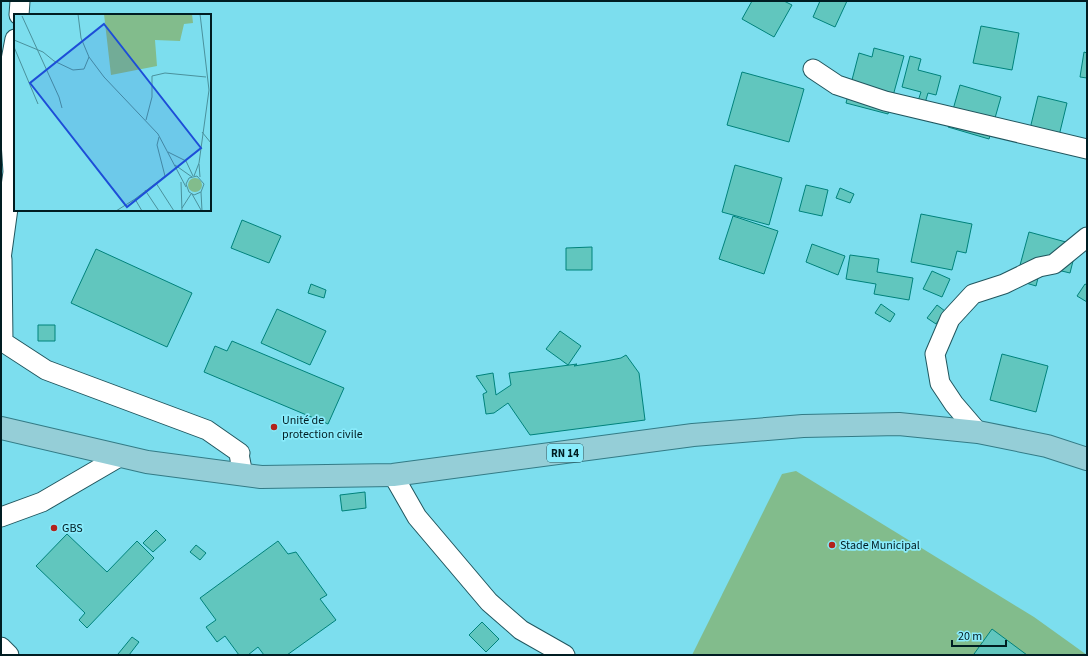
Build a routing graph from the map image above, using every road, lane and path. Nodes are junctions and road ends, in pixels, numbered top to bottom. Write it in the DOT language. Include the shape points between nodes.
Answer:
graph roads {
  1 [pos="20,1"];
  2 [pos="19,14"];
  3 [pos="14,43"];
  4 [pos="813,69"];
  5 [pos="4,80"];
  6 [pos="1087,149"];
  7 [pos="7,172"];
  8 [pos="1087,237"];
  9 [pos="1,259"];
  10 [pos="1,428"];
  11 [pos="978,432"];
  12 [pos="43,438"];
  13 [pos="1,443"];
  14 [pos="121,456"];
  15 [pos="1087,459"];
  16 [pos="243,475"];
  17 [pos="393,475"];
  18 [pos="1,517"];
  19 [pos="1,647"];
  20 [pos="9,655"];
  21 [pos="565,655"];
  1 -- 2 [label="street"];
  3 -- 5 [label="street"];
  4 -- 6 [label="street" via="837,85 885,101"];
  5 -- 7 [label="street"];
  7 -- 9 [label="street"];
  8 -- 11 [label="street" via="1054,264 1039,267 1004,284 973,294 950,319 934,354 940,383"];
  9 -- 16 [label="street" via="3,342 46,370 208,430 240,453"];
  10 -- 12 [label="main road, RN 14"];
  11 -- 15 [label="main road, RN 14" via="1047,446"];
  11 -- 17 [label="main road, RN 14" via="899,424 803,426 693,436"];
  12 -- 13 [label="main road, RN 14"];
  12 -- 14 [label="main road, RN 14"];
  14 -- 16 [label="main road, RN 14"];
  14 -- 18 [label="street" via="42,502"];
  16 -- 17 [label="main road, RN 14"];
  17 -- 21 [label="street" via="417,517 489,602 521,630"];
  19 -- 20 [label="street"];
}
